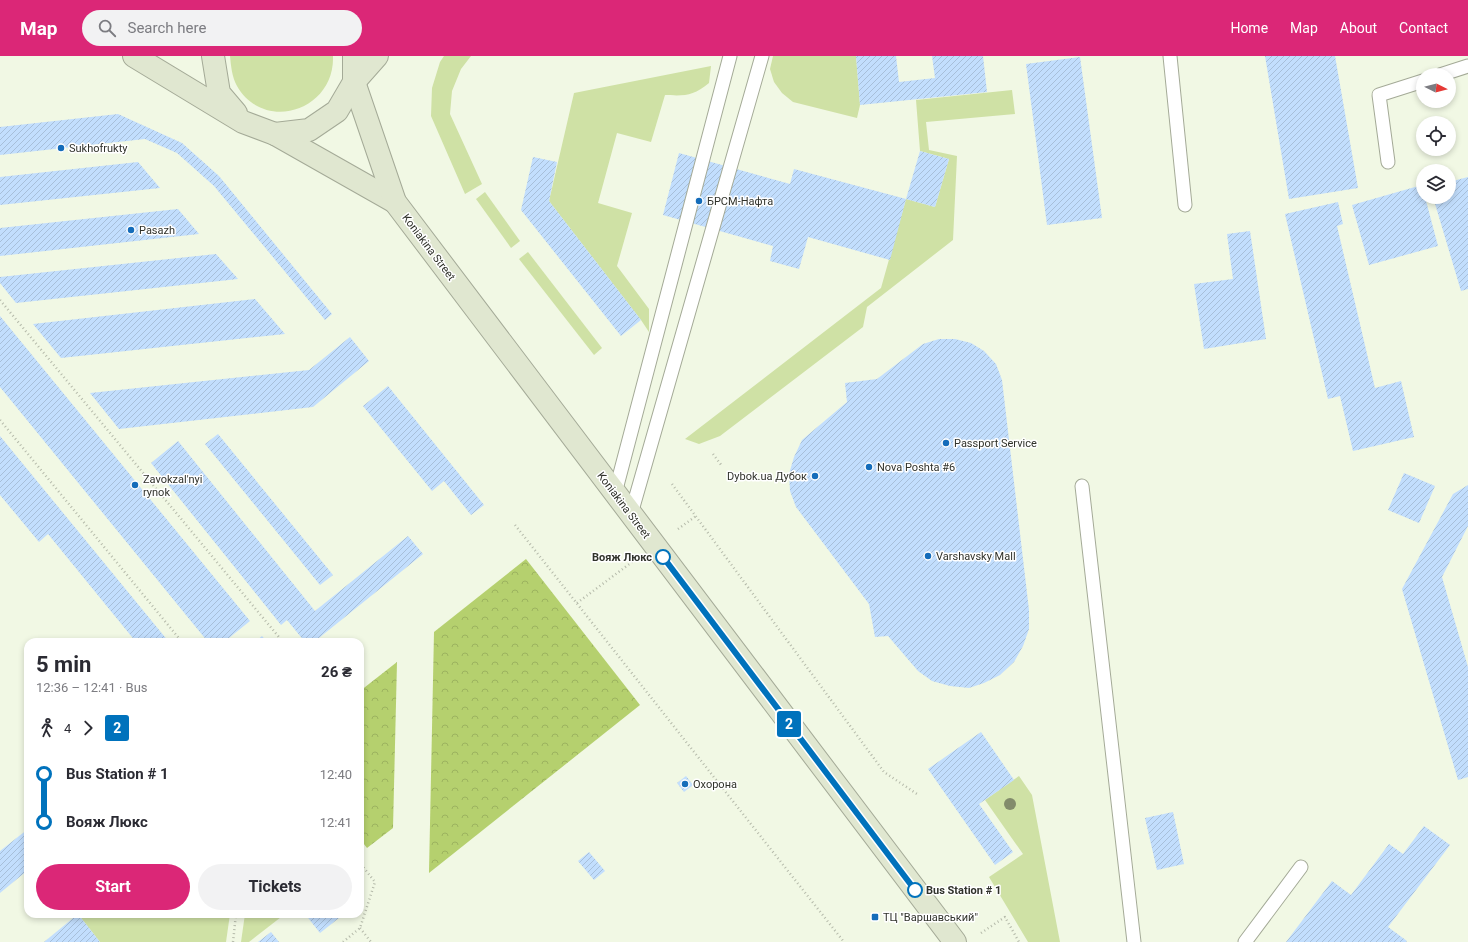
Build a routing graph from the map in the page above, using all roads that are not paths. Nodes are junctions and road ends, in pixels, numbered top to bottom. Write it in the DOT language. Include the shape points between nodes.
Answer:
graph roads {
  1 [pos="134,56"];
  2 [pos="213,56"];
  3 [pos="354,56"];
  4 [pos="377,56"];
  5 [pos="730,56"];
  6 [pos="762,56"];
  7 [pos="1170,56"];
  8 [pos="1468,66"];
  9 [pos="1456,70"];
  10 [pos="354,82"];
  11 [pos="1416,83"];
  12 [pos="243,122"];
  13 [pos="275,134"];
  14 [pos="1388,162"];
  15 [pos="395,202"];
  16 [pos="1185,205"];
  17 [pos="1082,486"];
  18 [pos="615,492"];
  19 [pos="631,514"];
  20 [pos="1301,866"];
  21 [pos="965,940"];
  22 [pos="1134,942"];
  23 [pos="1246,942"];
  1 -- 12 [label="main road"];
  2 -- 12 [label="main road" via="219,93"];
  3 -- 10 [label="main road"];
  4 -- 10 [label="main road"];
  5 -- 18 [label="lane"];
  6 -- 19 [label="lane"];
  7 -- 16 [label="lane"];
  8 -- 9 [label="lane"];
  10 -- 13 [label="main road" via="337,112 309,130"];
  10 -- 15 [label="main road"];
  11 -- 14 [label="lane" via="1379,95"];
  12 -- 13 [label="main road"];
  13 -- 15 [label="main road"];
  15 -- 18 [label="main road, Koniakina Street"];
  17 -- 22 [label="lane"];
  18 -- 19 [label="main road, Koniakina Street"];
  19 -- 21 [label="main road, Koniakina Street"];
  20 -- 23 [label="lane"];
}
